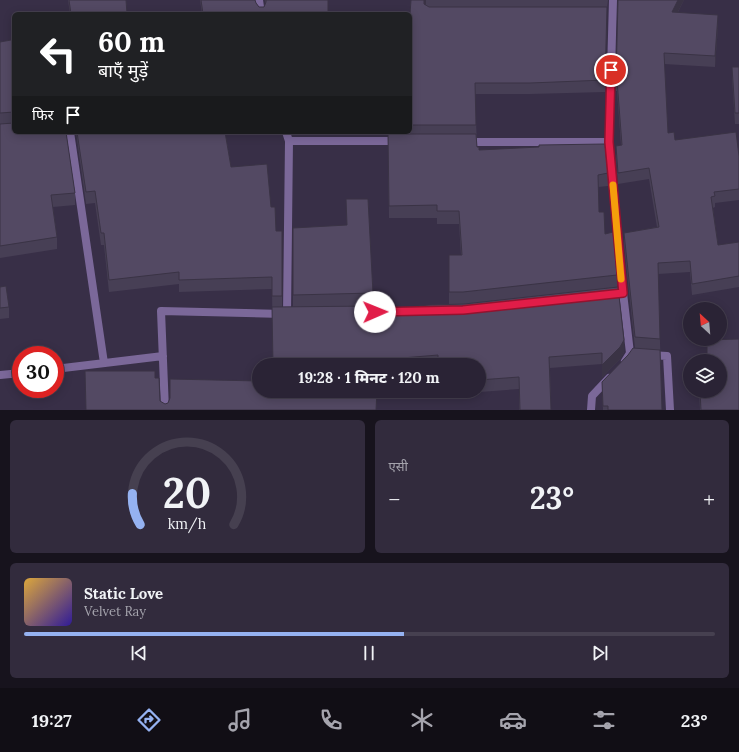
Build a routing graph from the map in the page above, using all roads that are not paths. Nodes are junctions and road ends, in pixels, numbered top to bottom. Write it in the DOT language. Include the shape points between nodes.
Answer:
graph roads {
  1 [pos="259,0"];
  2 [pos="613,0"];
  3 [pos="261,12"];
  4 [pos="70,134"];
  5 [pos="286,134"];
  6 [pos="288,141"];
  7 [pos="406,141"];
  8 [pos="460,142"];
  9 [pos="609,142"];
  10 [pos="637,354"];
  11 [pos="163,356"];
  12 [pos="104,363"];
  13 [pos="64,368"];
  14 [pos="12,374"];
  15 [pos="0,376"];
  16 [pos="165,410"];
  17 [pos="591,410"];
  18 [pos="670,410"];
  1 -- 3 [label="street"];
  2 -- 9 [label="street" via="609,13"];
  4 -- 12 [label="street"];
  5 -- 6 [label="street"];
  6 -- 7 [label="street"];
  6 -- 11 [label="street" via="291,314 161,311"];
  8 -- 9 [label="street"];
  9 -- 10 [label="street" via="619,294"];
  10 -- 17 [label="street" via="616,370 592,396"];
  10 -- 18 [label="street" via="667,356"];
  11 -- 12 [label="street"];
  11 -- 16 [label="street"];
  12 -- 13 [label="street"];
  14 -- 15 [label="street"];
}
